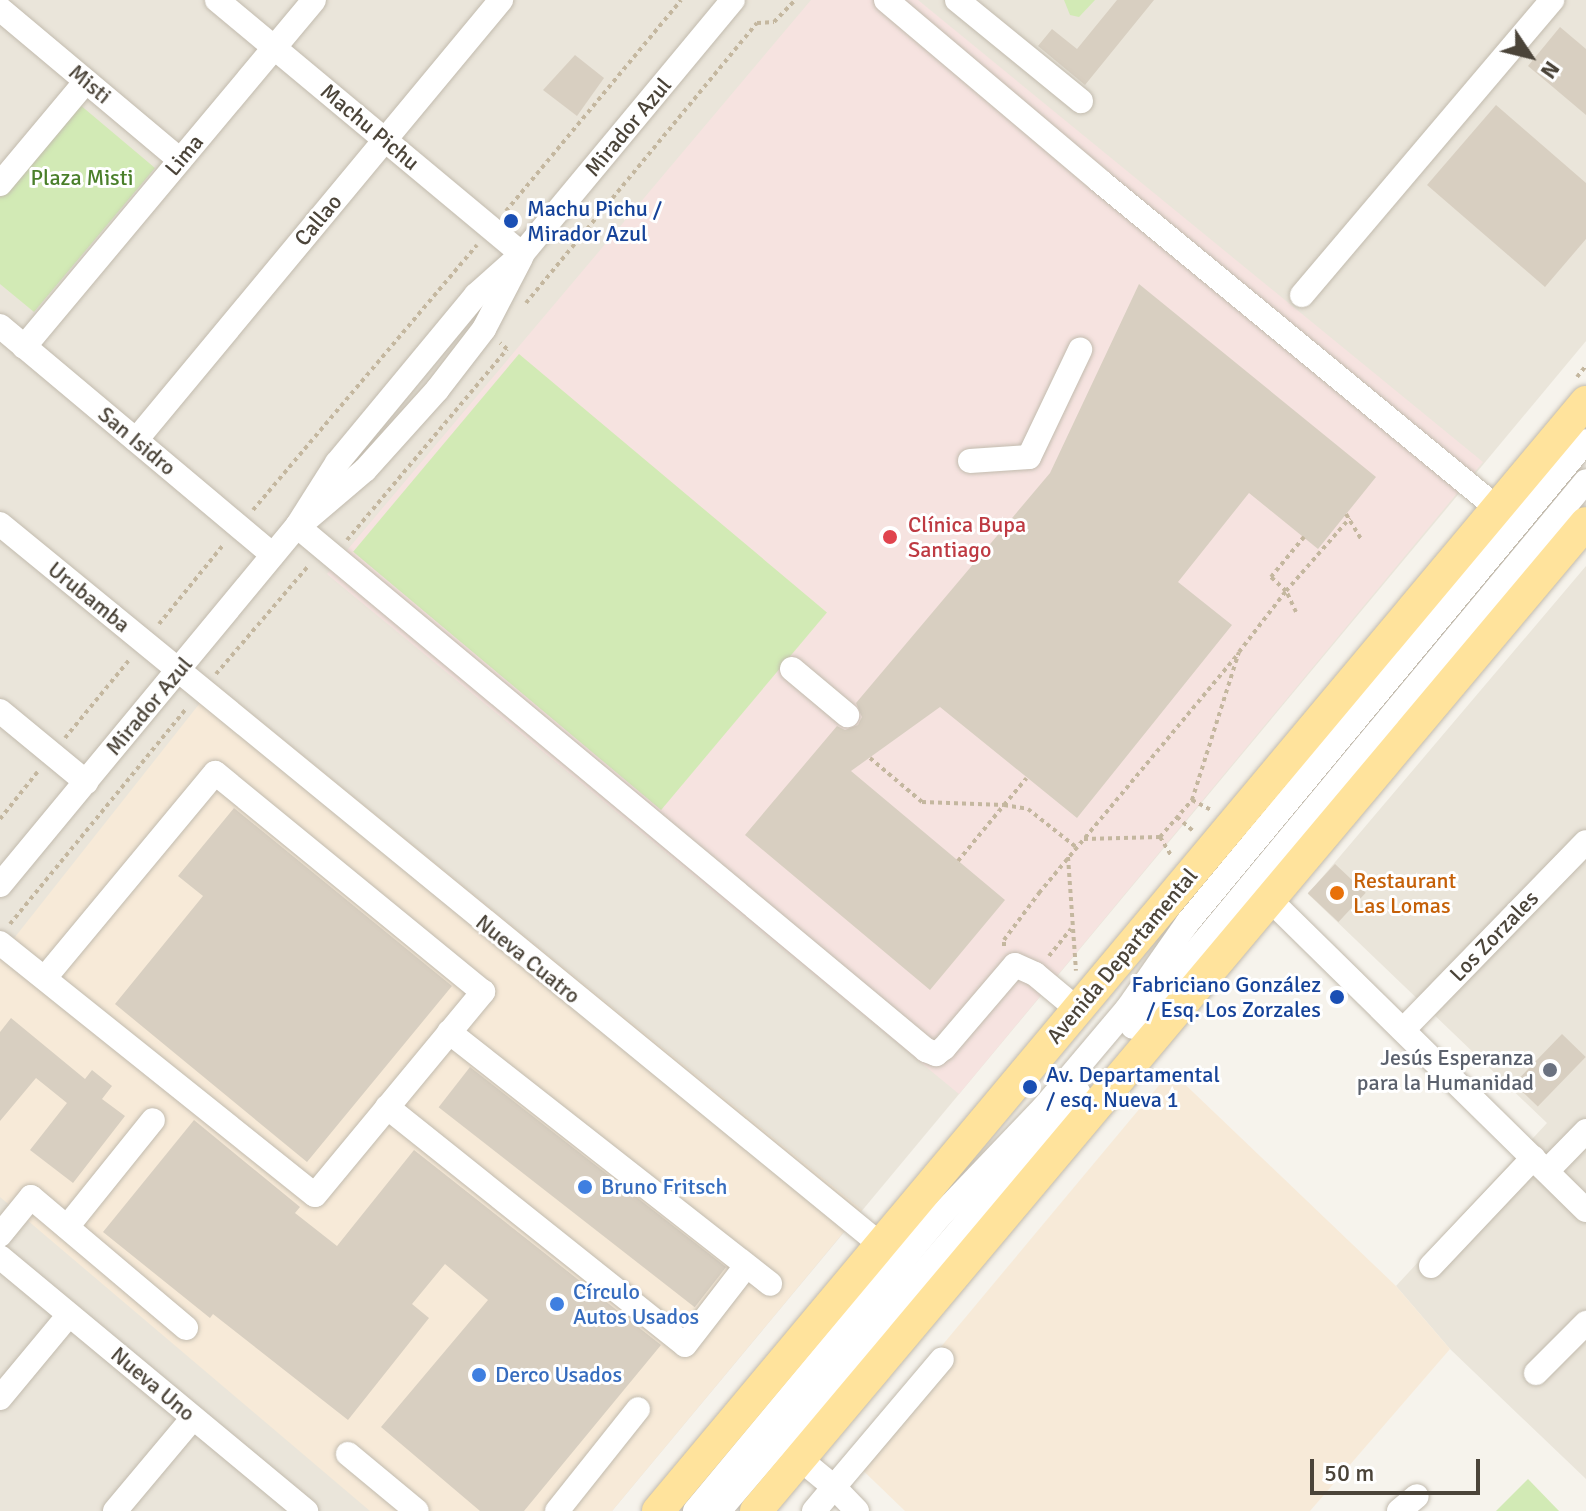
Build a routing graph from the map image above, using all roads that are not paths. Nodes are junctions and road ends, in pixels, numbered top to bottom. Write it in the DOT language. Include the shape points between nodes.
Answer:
graph roads {
  1 [pos="217,0"];
  2 [pos="314,0"];
  3 [pos="501,0"];
  4 [pos="733,0"];
  5 [pos="886,0"];
  6 [pos="957,0"];
  7 [pos="1552,0"];
  8 [pos="0,9"];
  9 [pos="274,47"];
  10 [pos="86,81"];
  11 [pos="1081,101"];
  12 [pos="385,139"];
  13 [pos="180,160"];
  14 [pos="0,184"];
  15 [pos="522,254"];
  16 [pos="1302,295"];
  17 [pos="0,326"];
  18 [pos="24,347"];
  19 [pos="1080,350"];
  20 [pos="1586,402"];
  21 [pos="136,440"];
  22 [pos="1586,441"];
  23 [pos="970,461"];
  24 [pos="1586,481"];
  25 [pos="1497,508"];
  26 [pos="0,524"];
  27 [pos="297,526"];
  28 [pos="1584,528"];
  29 [pos="1499,546"];
  30 [pos="273,555"];
  31 [pos="1424,595"];
  32 [pos="792,669"];
  33 [pos="177,672"];
  34 [pos="1384,684"];
  35 [pos="0,711"];
  36 [pos="847,715"];
  37 [pos="86,782"];
  38 [pos="1586,842"];
  39 [pos="1215,848"];
  40 [pos="0,885"];
  41 [pos="1262,891"];
  42 [pos="0,943"];
  43 [pos="45,978"];
  44 [pos="1077,1009"];
  45 [pos="1403,1030"];
  46 [pos="449,1032"];
  47 [pos="387,1107"];
  48 [pos="153,1120"];
  49 [pos="1586,1131"];
  50 [pos="1540,1165"];
  51 [pos="1586,1210"];
  52 [pos="67,1227"];
  53 [pos="0,1235"];
  54 [pos="881,1245"];
  55 [pos="0,1257"];
  56 [pos="746,1266"];
  57 [pos="1431,1266"];
  58 [pos="770,1284"];
  59 [pos="69,1315"];
  60 [pos="1586,1323"];
  61 [pos="186,1328"];
  62 [pos="942,1359"];
  63 [pos="1536,1373"];
  64 [pos="0,1398"];
  65 [pos="638,1409"];
  66 [pos="193,1418"];
  67 [pos="348,1454"];
  68 [pos="800,1459"];
  69 [pos="834,1487"];
  70 [pos="571,1506"];
  71 [pos="115,1511"];
  72 [pos="306,1511"];
  73 [pos="417,1511"];
  74 [pos="658,1511"];
  75 [pos="695,1511"];
  76 [pos="719,1511"];
  77 [pos="756,1511"];
  78 [pos="814,1511"];
  79 [pos="857,1511"];
  1 -- 9 [label="street, Machu Pichu"];
  2 -- 9 [label="street, Lima"];
  3 -- 12 [label="street, Callao"];
  4 -- 15 [label="street, Mirador Azul"];
  5 -- 25 [label="street"];
  6 -- 11 [label="street"];
  7 -- 16 [label="street"];
  8 -- 10 [label="street, Misti"];
  9 -- 12 [label="street, Machu Pichu"];
  9 -- 13 [label="street, Lima"];
  10 -- 13 [label="street, Misti"];
  10 -- 14 [label="street"];
  12 -- 15 [label="street, Machu Pichu"];
  12 -- 21 [label="street, Callao"];
  13 -- 18 [label="street, Lima"];
  15 -- 27 [label="street, Mirador Azul" via="467,306 337,463"];
  17 -- 18 [label="street, San Isidro"];
  18 -- 21 [label="street, San Isidro"];
  19 -- 23 [label="street" via="1029,457"];
  20 -- 25 [label="main road, Avenida Departamental"];
  21 -- 30 [label="street, San Isidro"];
  22 -- 29 [label="street"];
  24 -- 41 [label="street"];
  25 -- 31 [label="main road, Avenida Departamental"];
  26 -- 33 [label="street, Urubamba"];
  27 -- 30 [label="street, Mirador Azul"];
  27 -- 44 [label="street" via="926,1050 936,1054 944,1048 1025,969"];
  28 -- 41 [label="main road"];
  29 -- 31 [label="street"];
  29 -- 34 [label="street"];
  30 -- 33 [label="street, Mirador Azul"];
  31 -- 34 [label="street"];
  31 -- 39 [label="main road, Avenida Departamental"];
  32 -- 36 [label="street"];
  33 -- 37 [label="street, Mirador Azul"];
  33 -- 54 [label="street, Nueva Cuatro"];
  34 -- 39 [label="street"];
  35 -- 37 [label="street"];
  37 -- 40 [label="street, Mirador Azul"];
  38 -- 45 [label="street, Los Zorzales"];
  39 -- 41 [label="street"];
  39 -- 44 [label="main road, Avenida Departamental"];
  39 -- 75 [label="street" via="1188,922 1116,1022 941,1215"];
  41 -- 45 [label="street"];
  41 -- 68 [label="main road"];
  41 -- 76 [label="street"];
  42 -- 43 [label="street"];
  43 -- 46 [label="street" via="215,773 483,992"];
  43 -- 47 [label="street" via="315,1195"];
  44 -- 54 [label="main road, Avenida Departamental"];
  45 -- 50 [label="street"];
  46 -- 47 [label="street"];
  46 -- 56 [label="street"];
  47 -- 56 [label="street" via="685,1345"];
  48 -- 52 [label="street"];
  49 -- 50 [label="street"];
  50 -- 51 [label="street"];
  50 -- 57 [label="street"];
  52 -- 53 [label="street" via="31,1197"];
  52 -- 61 [label="street"];
  54 -- 74 [label="main road, Avenida Departamental"];
  55 -- 59 [label="street, Nueva Uno"];
  56 -- 58 [label="street"];
  59 -- 64 [label="street"];
  59 -- 66 [label="street, Nueva Uno"];
  60 -- 63 [label="street"];
  62 -- 69 [label="street"];
  65 -- 70 [label="street"];
  66 -- 71 [label="street"];
  66 -- 72 [label="street, Nueva Uno"];
  67 -- 73 [label="street"];
  68 -- 69 [label="street"];
  68 -- 77 [label="main road"];
  69 -- 78 [label="street"];
  69 -- 79 [label="street"];
}
